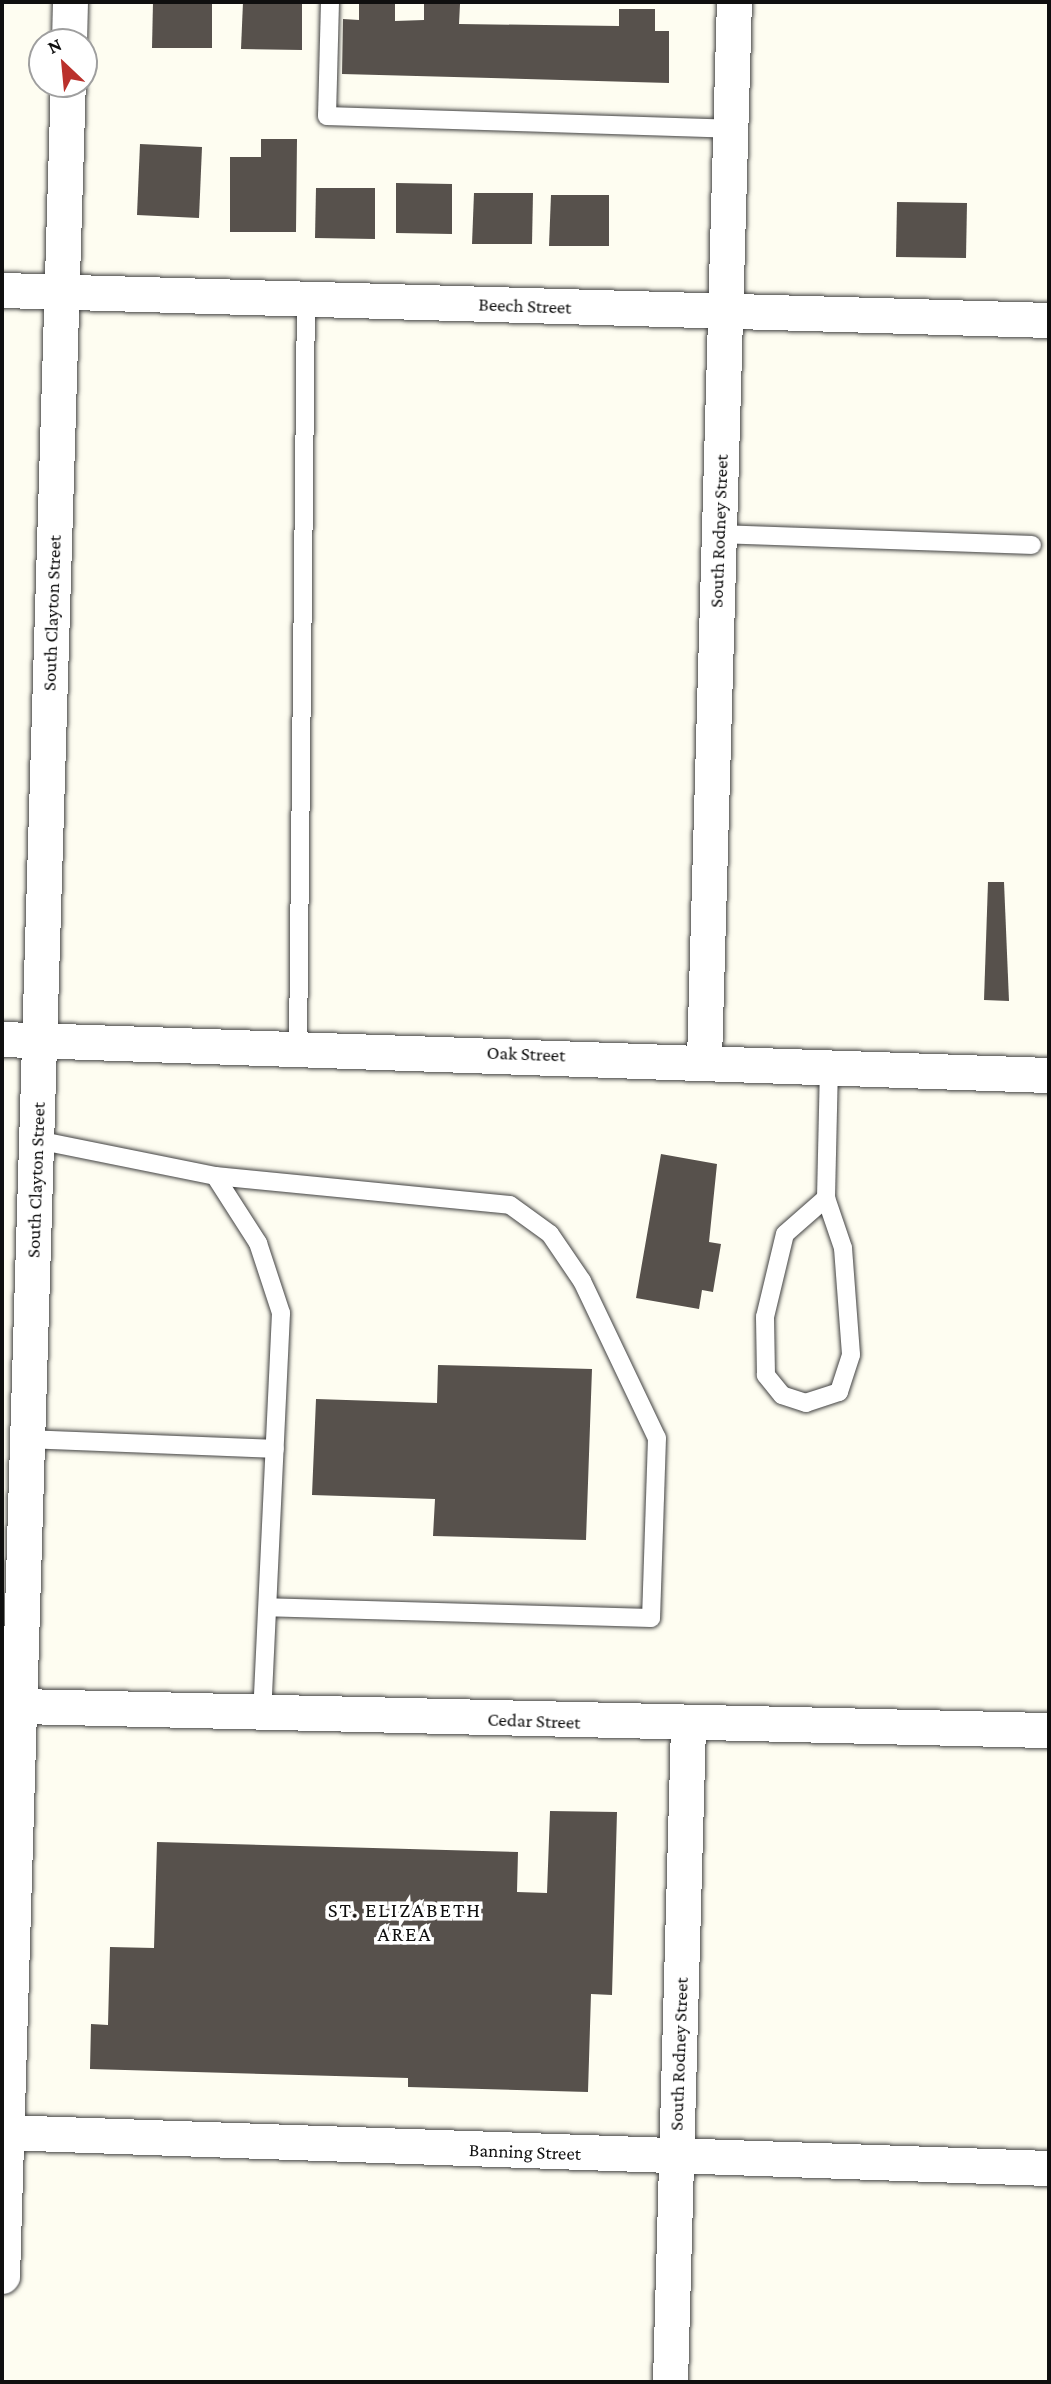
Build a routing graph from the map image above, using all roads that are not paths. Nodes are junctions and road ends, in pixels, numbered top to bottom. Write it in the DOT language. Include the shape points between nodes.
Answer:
graph roads {
  1 [pos="70,2"];
  2 [pos="330,2"];
  3 [pos="734,2"];
  4 [pos="69,28"];
  5 [pos="68,98"];
  6 [pos="730,129"];
  7 [pos="2,290"];
  8 [pos="61,292"];
  9 [pos="306,300"];
  10 [pos="725,313"];
  11 [pos="1049,320"];
  12 [pos="719,534"];
  13 [pos="1032,545"];
  14 [pos="2,1039"];
  15 [pos="40,1040"];
  16 [pos="298,1047"];
  17 [pos="704,1059"];
  18 [pos="828,1065"];
  19 [pos="1049,1075"];
  20 [pos="37,1140"];
  21 [pos="215,1176"];
  22 [pos="826,1198"];
  23 [pos="28,1439"];
  24 [pos="275,1449"];
  25 [pos="268,1606"];
  26 [pos="20,1706"];
  27 [pos="261,1713"];
  28 [pos="688,1725"];
  29 [pos="1049,1730"];
  30 [pos="5,2132"];
  31 [pos="676,2158"];
  32 [pos="1049,2168"];
  33 [pos="2,2276"];
  34 [pos="670,2382"];
  1 -- 4 [label="street"];
  2 -- 6 [label="lane" via="327,116"];
  3 -- 6 [label="street, South Rodney Street"];
  5 -- 8 [label="street, South Clayton Street"];
  6 -- 10 [label="street, South Rodney Street"];
  7 -- 8 [label="street, Beech Street"];
  8 -- 9 [label="street, Beech Street"];
  8 -- 15 [label="street, South Clayton Street"];
  9 -- 10 [label="street, Beech Street"];
  9 -- 16 [label="lane"];
  10 -- 11 [label="street, Beech Street"];
  10 -- 12 [label="street, South Rodney Street"];
  12 -- 13 [label="lane"];
  12 -- 17 [label="street, South Rodney Street"];
  14 -- 15 [label="street, Oak Street"];
  15 -- 16 [label="street, Oak Street"];
  15 -- 20 [label="street, South Clayton Street"];
  16 -- 17 [label="street, Oak Street"];
  17 -- 18 [label="street, Oak Street"];
  18 -- 19 [label="street, Oak Street"];
  18 -- 22 [label="lane"];
  20 -- 21 [label="lane"];
  20 -- 23 [label="street, South Clayton Street"];
  21 -- 24 [label="lane" via="258,1242 281,1313"];
  21 -- 25 [label="lane" via="510,1205 550,1234 582,1281 657,1438 650,1618"];
  22 -- 22 [label="lane" via="785,1234 765,1317 766,1375 782,1395 806,1403 839,1392 851,1355 843,1248"];
  23 -- 24 [label="lane"];
  23 -- 26 [label="street, South Clayton Street"];
  24 -- 25 [label="lane"];
  25 -- 27 [label="lane"];
  26 -- 27 [label="street, Cedar Street"];
  26 -- 30 [label="street, South Clayton Street"];
  27 -- 28 [label="street, Cedar Street"];
  28 -- 29 [label="street, Cedar Street"];
  28 -- 31 [label="street, South Rodney Street"];
  30 -- 31 [label="street, Banning Street"];
  30 -- 33 [label="street, South Clayton Street"];
  31 -- 32 [label="street, Banning Street"];
  31 -- 34 [label="street, South Rodney Street"];
}
